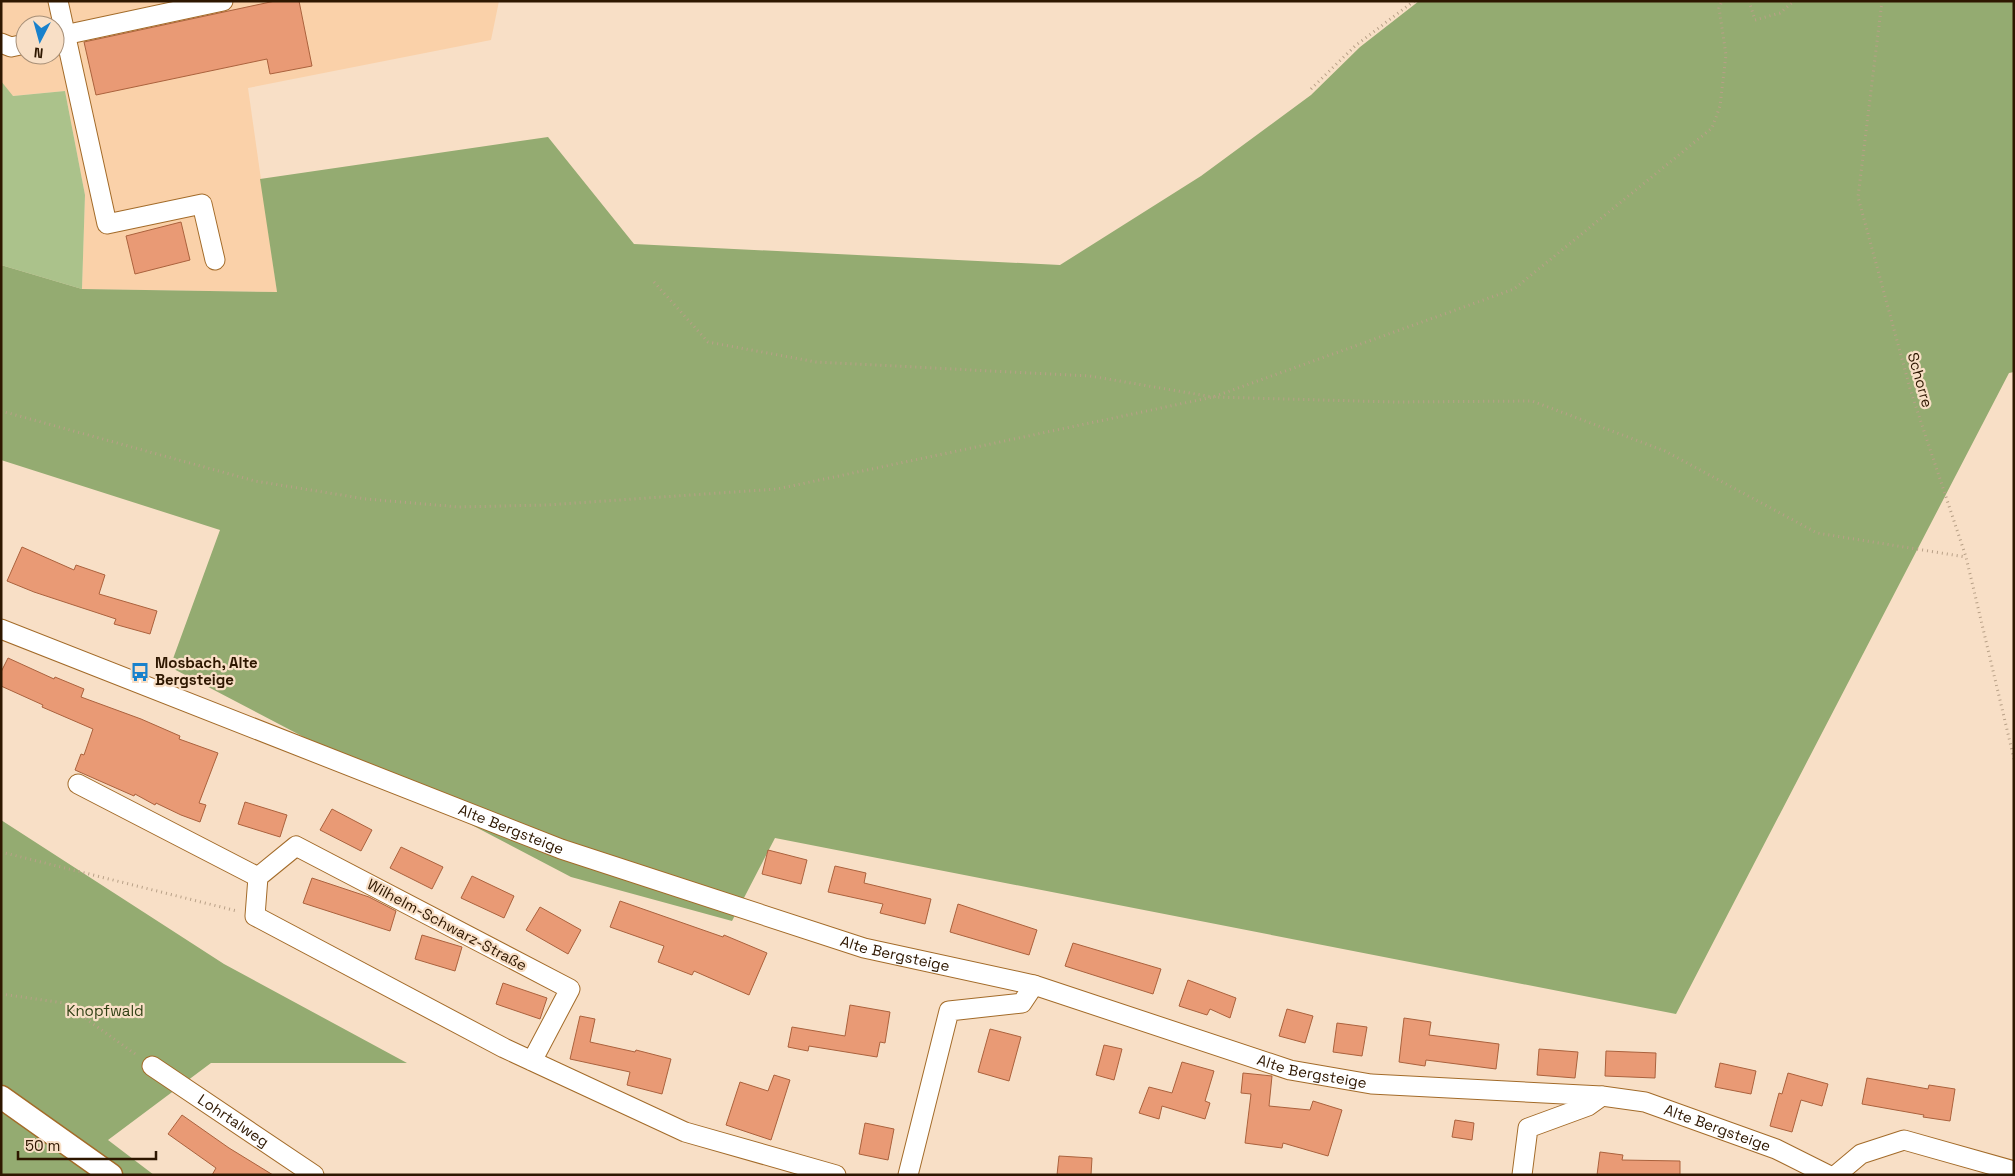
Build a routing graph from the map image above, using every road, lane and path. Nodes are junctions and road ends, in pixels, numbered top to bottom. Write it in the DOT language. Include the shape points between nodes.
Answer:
graph roads {
  1 [pos="58,1"];
  2 [pos="223,1"];
  3 [pos="1414,1"];
  4 [pos="1722,1"];
  5 [pos="1749,1"];
  6 [pos="1794,1"];
  7 [pos="1882,1"];
  8 [pos="59,15"];
  9 [pos="65,35"];
  10 [pos="1,43"];
  11 [pos="15,46"];
  12 [pos="65,56"];
  13 [pos="1311,89"];
  14 [pos="214,260"];
  15 [pos="654,282"];
  16 [pos="1213,397"];
  17 [pos="1,411"];
  18 [pos="1966,557"];
  19 [pos="1,629"];
  20 [pos="2014,758"];
  21 [pos="78,784"];
  22 [pos="1,852"];
  23 [pos="258,877"];
  24 [pos="255,916"];
  25 [pos="1034,985"];
  26 [pos="1,994"];
  27 [pos="532,1061"];
  28 [pos="152,1066"];
  29 [pos="1602,1096"];
  30 [pos="1,1097"];
  31 [pos="2014,1171"];
  32 [pos="111,1175"];
  33 [pos="314,1175"];
  34 [pos="836,1175"];
  35 [pos="908,1175"];
  36 [pos="1522,1175"];
  37 [pos="1828,1175"];
  38 [pos="1836,1175"];
  1 -- 8 [label="street"];
  2 -- 9 [label="street"];
  3 -- 13 [label="path" via="1356,46"];
  4 -- 16 [label="path" via="1719,8 1726,55 1720,106 1712,128 1514,289"];
  5 -- 6 [label="path" via="1755,20 1780,13"];
  7 -- 18 [label="path, Schorre" via="1858,197 1910,392"];
  10 -- 11 [label="street"];
  12 -- 14 [label="street" via="107,224 202,204"];
  15 -- 16 [label="path" via="708,342 816,362 1090,376"];
  16 -- 17 [label="path" via="777,489 460,508 366,499 254,481"];
  16 -- 18 [label="path" via="1532,402 1665,451 1818,533"];
  18 -- 20 [label="path, Schorre"];
  19 -- 25 [label="street, Alte Bergsteige" via="561,849 864,948"];
  21 -- 23 [label="street"];
  22 -- 24 [label="path"];
  23 -- 24 [label="street"];
  23 -- 27 [label="street, Wilhelm-Schwarz-Straße" via="296,846 570,989"];
  24 -- 27 [label="street"];
  25 -- 29 [label="street, Alte Bergsteige" via="1290,1070 1371,1084"];
  25 -- 35 [label="street" via="1022,1003 949,1011"];
  26 -- 28 [label="path" via="64,1003"];
  27 -- 34 [label="street" via="685,1132"];
  28 -- 33 [label="street, Lohrtalweg"];
  29 -- 36 [label="street" via="1588,1106 1528,1128"];
  29 -- 37 [label="street, Alte Bergsteige" via="1655,1105 1776,1149"];
  30 -- 32 [label="main road"];
  31 -- 38 [label="street" via="1904,1140 1861,1154"];
}
